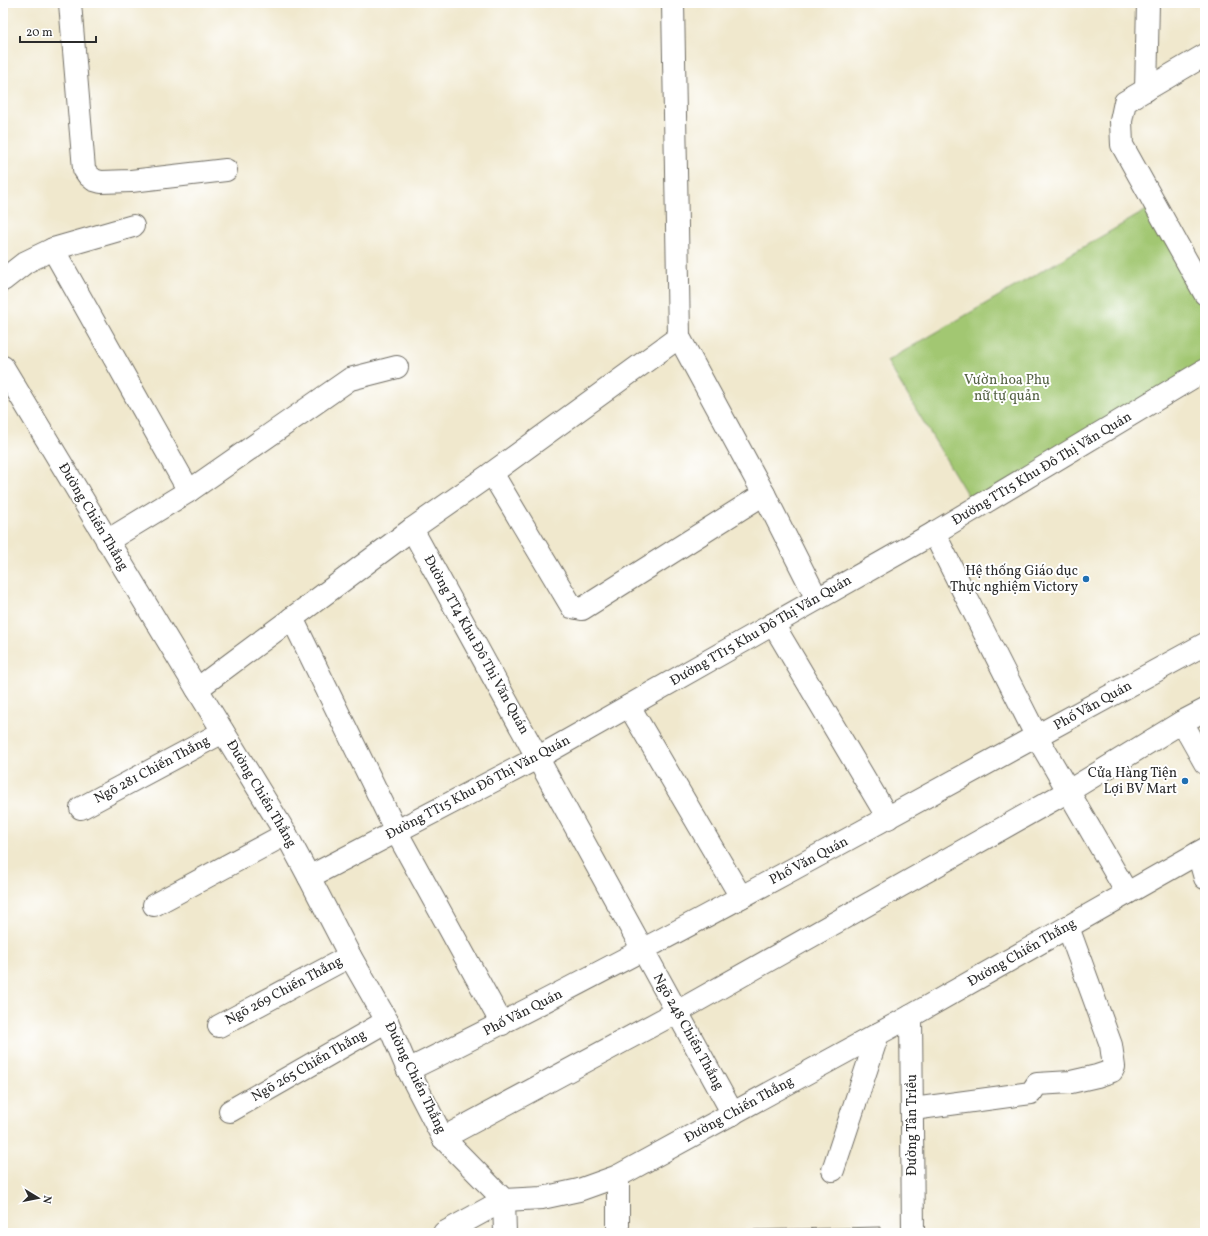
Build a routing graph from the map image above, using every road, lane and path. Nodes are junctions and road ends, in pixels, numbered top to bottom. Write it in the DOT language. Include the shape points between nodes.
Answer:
graph roads {
  1 [pos="70,3"];
  2 [pos="673,3"];
  3 [pos="1148,3"];
  4 [pos="1205,55"];
  5 [pos="1146,90"];
  6 [pos="226,170"];
  7 [pos="133,226"];
  8 [pos="53,249"];
  9 [pos="3,280"];
  10 [pos="1205,294"];
  11 [pos="679,337"];
  12 [pos="3,367"];
  13 [pos="397,367"];
  14 [pos="1205,370"];
  15 [pos="492,473"];
  16 [pos="189,491"];
  17 [pos="764,494"];
  18 [pos="412,529"];
  19 [pos="934,533"];
  20 [pos="108,541"];
  21 [pos="817,599"];
  22 [pos="292,618"];
  23 [pos="773,624"];
  24 [pos="1205,644"];
  25 [pos="197,688"];
  26 [pos="629,706"];
  27 [pos="1205,710"];
  28 [pos="1182,722"];
  29 [pos="223,732"];
  30 [pos="1037,737"];
  31 [pos="537,758"];
  32 [pos="1205,763"];
  33 [pos="1068,791"];
  34 [pos="81,808"];
  35 [pos="888,818"];
  36 [pos="396,831"];
  37 [pos="286,834"];
  38 [pos="1201,851"];
  39 [pos="309,877"];
  40 [pos="1205,878"];
  41 [pos="1127,893"];
  42 [pos="741,897"];
  43 [pos="154,905"];
  44 [pos="1068,927"];
  45 [pos="644,950"];
  46 [pos="350,956"];
  47 [pos="677,1012"];
  48 [pos="911,1016"];
  49 [pos="387,1021"];
  50 [pos="502,1024"];
  51 [pos="219,1026"];
  52 [pos="878,1034"];
  53 [pos="408,1070"];
  54 [pos="912,1109"];
  55 [pos="230,1111"];
  56 [pos="733,1114"];
  57 [pos="443,1138"];
  58 [pos="833,1170"];
  59 [pos="618,1176"];
  60 [pos="504,1200"];
  61 [pos="444,1233"];
  62 [pos="505,1233"];
  63 [pos="618,1233"];
  64 [pos="913,1233"];
  1 -- 6 [label="street" via="84,169 88,175 101,182 131,181"];
  2 -- 11 [label="street"];
  3 -- 5 [label="street"];
  4 -- 5 [label="street"];
  5 -- 10 [label="street" via="1125,102 1121,121 1122,145"];
  7 -- 8 [label="street"];
  8 -- 9 [label="street" via="26,262"];
  8 -- 16 [label="street"];
  11 -- 15 [label="street"];
  11 -- 17 [label="street"];
  12 -- 20 [label="street, Đường Chiến Thắng"];
  13 -- 16 [label="street" via="350,380"];
  14 -- 19 [label="street, Đường TT15 Khu Đô Thị Văn Quán"];
  15 -- 17 [label="street" via="572,607 582,609"];
  15 -- 18 [label="street"];
  16 -- 20 [label="street"];
  17 -- 21 [label="street"];
  18 -- 22 [label="street"];
  18 -- 31 [label="street, Đường TT4 Khu Đô Thị Văn Quán"];
  19 -- 21 [label="street, Đường TT15 Khu Đô Thị Văn Quán"];
  19 -- 30 [label="street"];
  20 -- 25 [label="street, Đường Chiến Thắng"];
  21 -- 23 [label="street, Đường TT15 Khu Đô Thị Văn Quán"];
  22 -- 25 [label="street"];
  22 -- 36 [label="street"];
  23 -- 26 [label="street, Đường TT15 Khu Đô Thị Văn Quán"];
  23 -- 35 [label="street"];
  24 -- 30 [label="street, Phố Văn Quán"];
  25 -- 29 [label="street, Đường Chiến Thắng"];
  26 -- 31 [label="street, Đường TT15 Khu Đô Thị Văn Quán"];
  26 -- 42 [label="street"];
  27 -- 28 [label="street"];
  28 -- 32 [label="street"];
  28 -- 33 [label="street"];
  29 -- 34 [label="street, Ngõ 281 Chiến Thắng"];
  29 -- 37 [label="street, Đường Chiến Thắng"];
  30 -- 33 [label="street"];
  30 -- 35 [label="street, Phố Văn Quán"];
  31 -- 36 [label="street, Đường TT15 Khu Đô Thị Văn Quán"];
  31 -- 45 [label="street, Đường TT4 Khu Đô Thị Văn Quán"];
  33 -- 41 [label="street"];
  33 -- 47 [label="street"];
  35 -- 42 [label="street, Phố Văn Quán"];
  36 -- 39 [label="street, Đường TT15 Khu Đô Thị Văn Quán"];
  36 -- 50 [label="street"];
  37 -- 39 [label="street, Đường Chiến Thắng"];
  37 -- 43 [label="street"];
  38 -- 40 [label="street"];
  38 -- 41 [label="street, Đường Chiến Thắng"];
  39 -- 46 [label="street, Đường Chiến Thắng"];
  41 -- 44 [label="street, Đường Chiến Thắng"];
  42 -- 45 [label="street, Phố Văn Quán"];
  44 -- 48 [label="street, Đường Chiến Thắng"];
  44 -- 54 [label="street" via="1111,1045 1114,1062 1112,1071 1071,1082 1037,1084 1031,1093"];
  45 -- 47 [label="street, Ngõ 248 Chiến Thắng"];
  45 -- 50 [label="street, Phố Văn Quán"];
  46 -- 49 [label="street, Đường Chiến Thắng"];
  46 -- 51 [label="street, Ngõ 269 Chiến Thắng"];
  47 -- 56 [label="street, Ngõ 248 Chiến Thắng"];
  47 -- 57 [label="street"];
  48 -- 52 [label="street, Đường Chiến Thắng"];
  48 -- 54 [label="street, Đường Tân Triều"];
  49 -- 53 [label="street, Đường Chiến Thắng"];
  49 -- 55 [label="street, Ngõ 265 Chiến Thắng"];
  50 -- 53 [label="street, Phố Văn Quán"];
  52 -- 56 [label="street, Đường Chiến Thắng"];
  52 -- 58 [label="street"];
  53 -- 57 [label="street, Đường Chiến Thắng"];
  54 -- 64 [label="street, Đường Tân Triều"];
  56 -- 59 [label="street, Đường Chiến Thắng"];
  57 -- 60 [label="street, Đường Chiến Thắng"];
  59 -- 60 [label="street, Đường Chiến Thắng" via="578,1190 542,1198"];
  59 -- 63 [label="street"];
  60 -- 61 [label="street"];
  60 -- 62 [label="street"];
}
